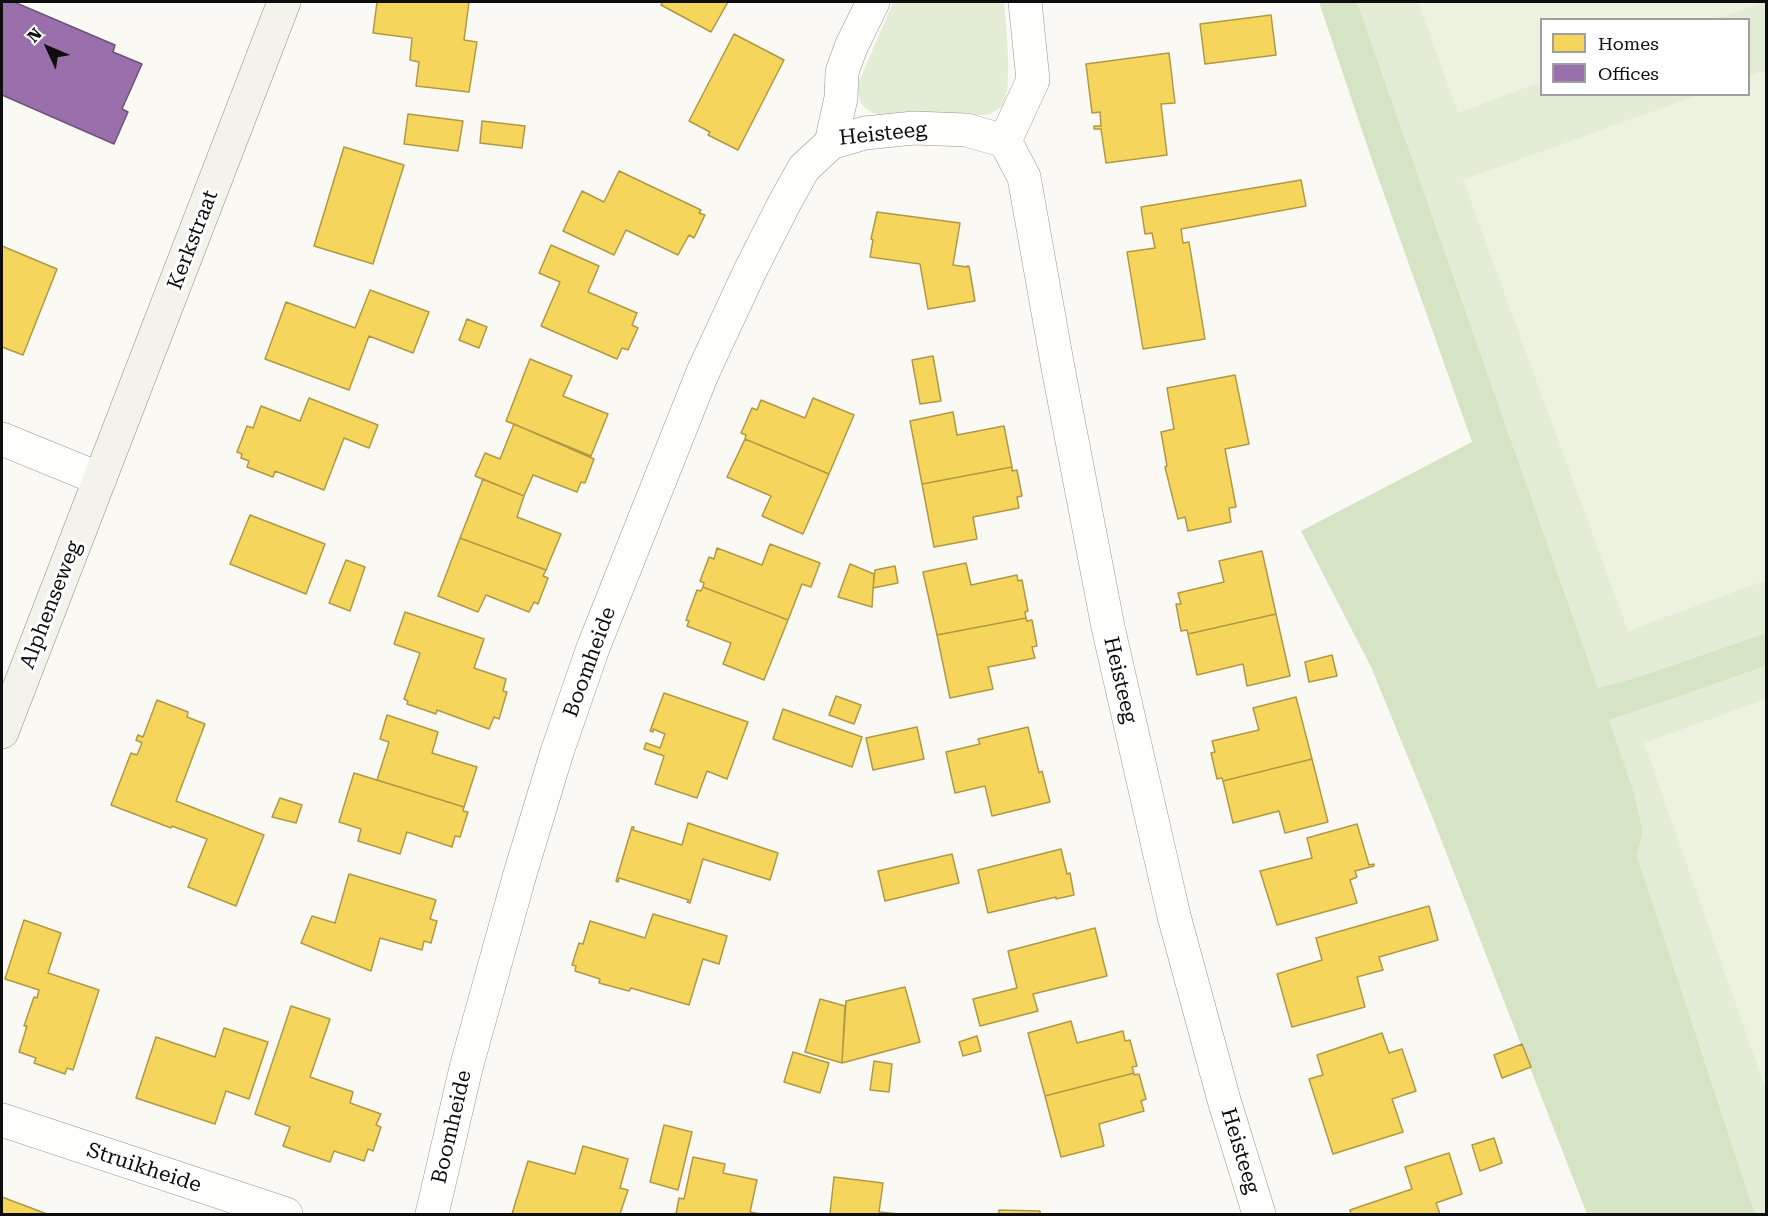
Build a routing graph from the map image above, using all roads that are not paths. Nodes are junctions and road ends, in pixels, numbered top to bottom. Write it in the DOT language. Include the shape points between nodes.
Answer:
graph roads {
  1 [pos="285,2"];
  2 [pos="873,2"];
  3 [pos="1025,2"];
  4 [pos="1005,141"];
  5 [pos="831,143"];
  6 [pos="2,439"];
  7 [pos="100,479"];
  8 [pos="2,732"];
  9 [pos="2,1120"];
  10 [pos="286,1215"];
  11 [pos="432,1215"];
  12 [pos="1259,1215"];
  1 -- 7 [label="street, Kerkstraat"];
  2 -- 5 [label="street, Heisteeg" via="842,72"];
  3 -- 4 [label="street" via="1033,80"];
  4 -- 5 [label="street, Heisteeg" via="966,130 914,128 865,133"];
  4 -- 12 [label="street, Heisteeg" via="1024,177 1108,627 1174,916"];
  5 -- 11 [label="street, Boomheide" via="804,168 750,271 703,372 593,648 520,874 466,1068"];
  6 -- 7 [label="street"];
  7 -- 8 [label="street, Alphenseweg"];
  9 -- 10 [label="street, Struikheide"];
}
